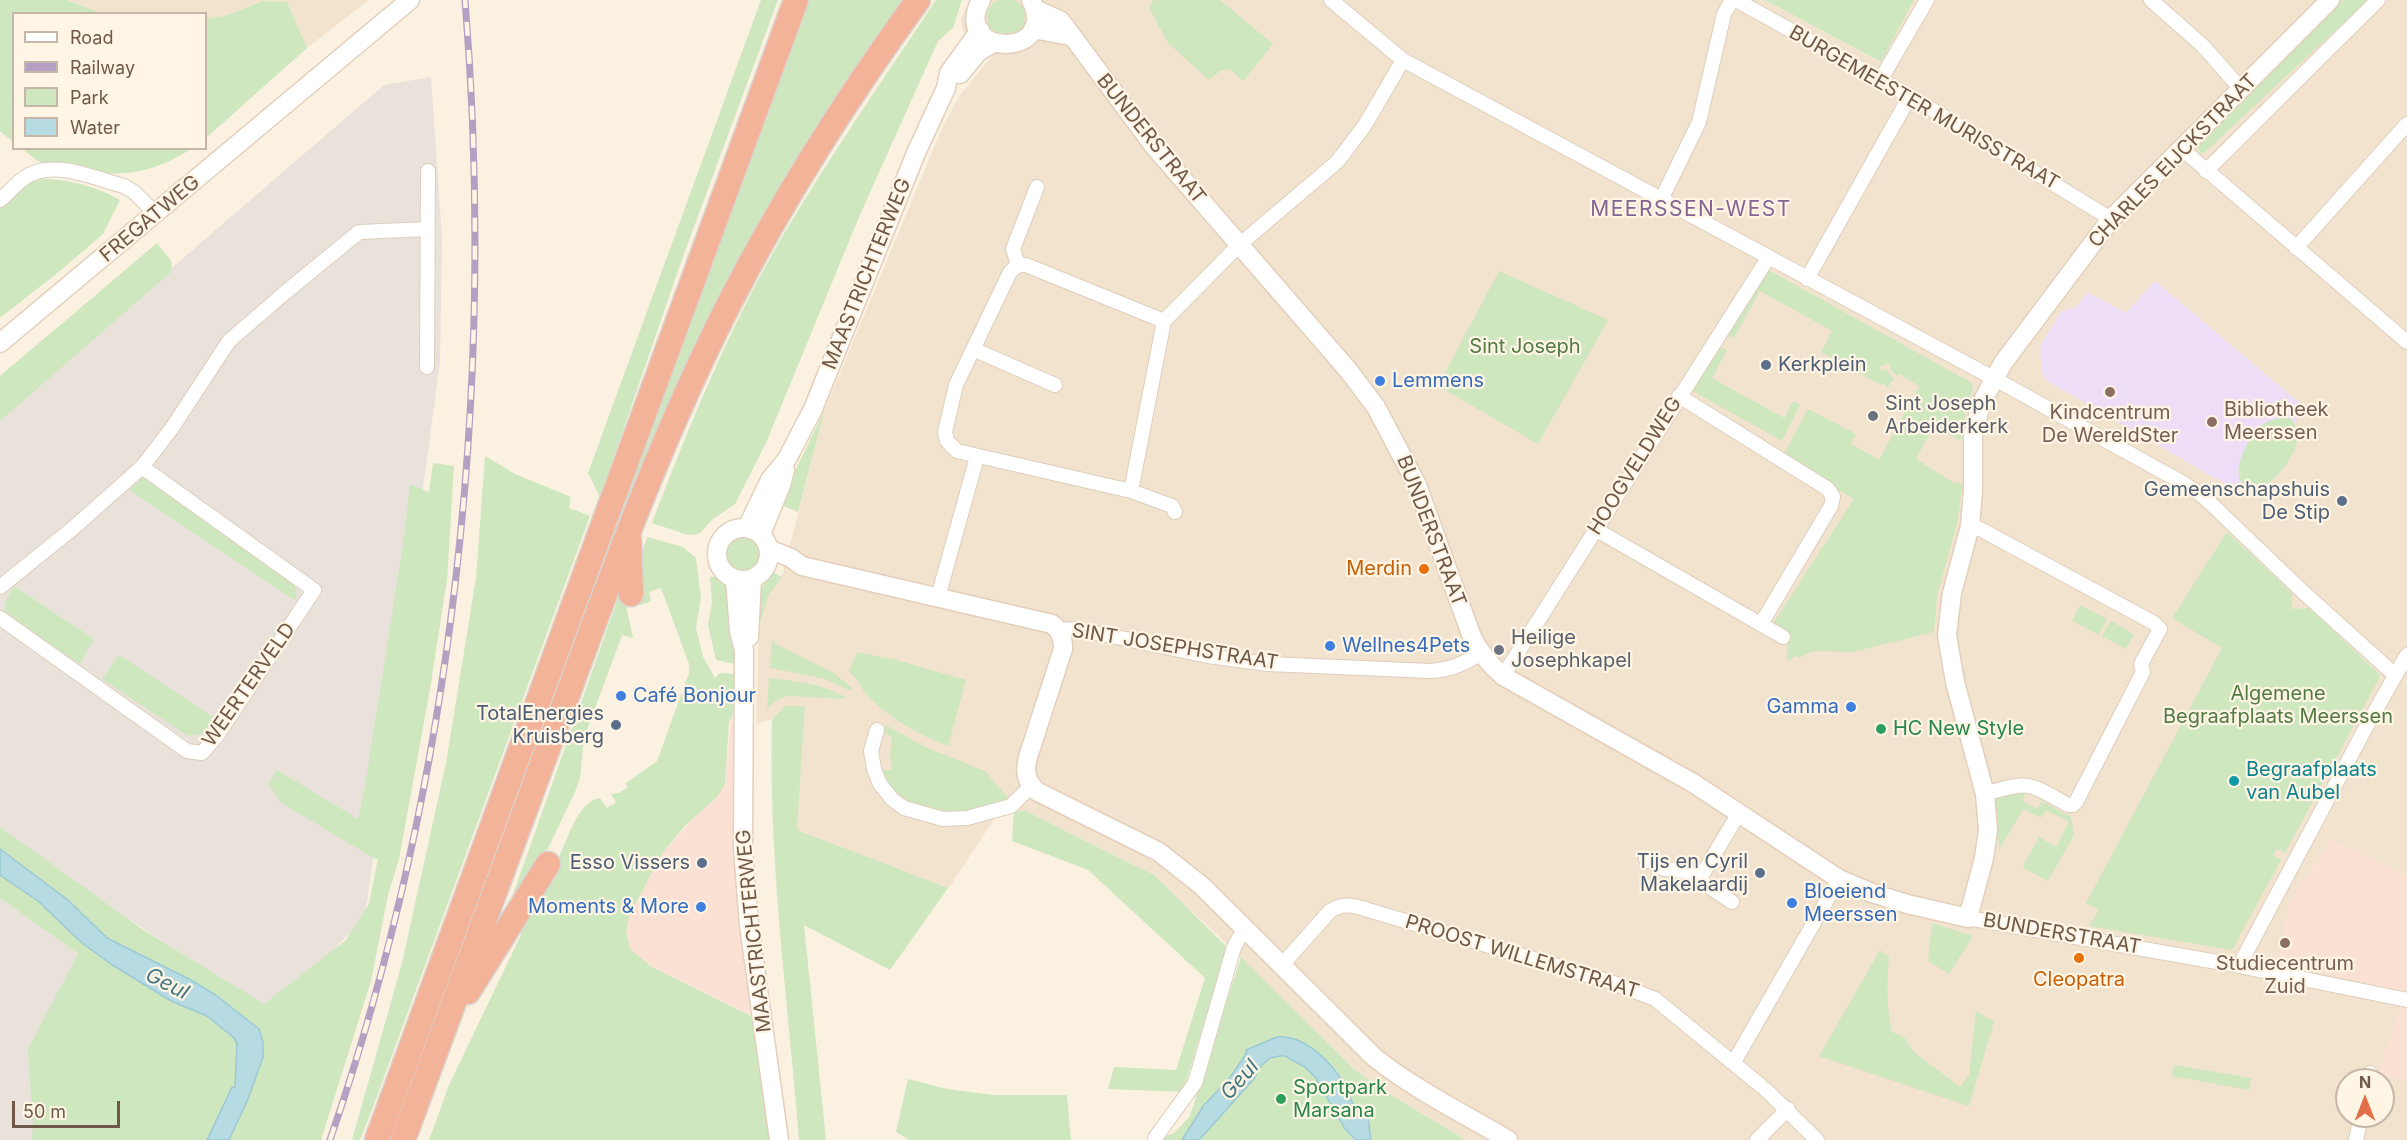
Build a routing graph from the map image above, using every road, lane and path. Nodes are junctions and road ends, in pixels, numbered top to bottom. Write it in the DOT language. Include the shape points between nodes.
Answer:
graph roads {
  1 [pos="796,0"];
  2 [pos="918,0"];
  3 [pos="981,0"];
  4 [pos="1331,0"];
  5 [pos="1734,0"];
  6 [pos="1928,0"];
  7 [pos="2151,0"];
  8 [pos="2330,0"];
  9 [pos="2378,0"];
  10 [pos="407,1"];
  11 [pos="1033,5"];
  12 [pos="1033,29"];
  13 [pos="986,36"];
  14 [pos="1070,36"];
  15 [pos="1403,60"];
  16 [pos="1881,79"];
  17 [pos="2241,89"];
  18 [pos="1910,96"];
  19 [pos="2407,124"];
  20 [pos="2182,149"];
  21 [pos="428,171"];
  22 [pos="2206,171"];
  23 [pos="1037,187"];
  24 [pos="0,200"];
  25 [pos="1661,200"];
  26 [pos="156,214"];
  27 [pos="2111,219"];
  28 [pos="427,229"];
  29 [pos="1239,245"];
  30 [pos="2296,248"];
  31 [pos="1768,258"];
  32 [pos="1018,265"];
  33 [pos="1807,279"];
  34 [pos="1164,321"];
  35 [pos="2404,334"];
  36 [pos="0,343"];
  37 [pos="973,349"];
  38 [pos="427,367"];
  39 [pos="1995,379"];
  40 [pos="1055,385"];
  41 [pos="1679,396"];
  42 [pos="976,457"];
  43 [pos="142,467"];
  44 [pos="1131,491"];
  45 [pos="1175,512"];
  46 [pos="1970,526"];
  47 [pos="629,528"];
  48 [pos="1595,529"];
  49 [pos="761,544"];
  50 [pos="744,579"];
  51 [pos="0,586"];
  52 [pos="631,594"];
  53 [pos="938,597"];
  54 [pos="0,618"];
  55 [pos="1761,624"];
  56 [pos="1059,630"];
  57 [pos="1783,637"];
  58 [pos="1480,653"];
  59 [pos="2402,666"];
  60 [pos="1503,676"];
  61 [pos="877,730"];
  62 [pos="1031,786"];
  63 [pos="1985,794"];
  64 [pos="1739,813"];
  65 [pos="1646,859"];
  66 [pos="548,864"];
  67 [pos="1699,879"];
  68 [pos="1839,879"];
  69 [pos="1732,902"];
  70 [pos="1968,918"];
  71 [pos="1245,928"];
  72 [pos="1281,966"];
  73 [pos="2239,966"];
  74 [pos="2407,1000"];
  75 [pos="445,1027"];
  76 [pos="1734,1062"];
  77 [pos="1788,1109"];
  78 [pos="1155,1138"];
  79 [pos="377,1140"];
  80 [pos="404,1140"];
  81 [pos="779,1140"];
  82 [pos="1508,1140"];
  83 [pos="1757,1140"];
  84 [pos="1817,1140"];
  1 -- 79 [label="highway"];
  2 -- 47 [label="highway" via="840,113 767,233 698,367"];
  3 -- 13 [label="street" via="976,14"];
  4 -- 15 [label="street"];
  5 -- 16 [label="street, BURGEMEESTER MURISSTRAAT"];
  5 -- 25 [label="street" via="1724,14 1699,122"];
  6 -- 16 [label="street"];
  7 -- 17 [label="street" via="2203,45"];
  8 -- 17 [label="street, CHARLES EIJCKSTRAAT"];
  9 -- 22 [label="street"];
  10 -- 26 [label="street, FREGATWEG"];
  11 -- 12 [label="street"];
  11 -- 14 [label="street, BUNDERSTRAAT" via="1059,19"];
  12 -- 13 [label="street" via="1015,44 1002,45"];
  12 -- 14 [label="street"];
  13 -- 49 [label="street, MAASTRICHTERWEG" via="968,43 949,73 813,409 787,459"];
  14 -- 29 [label="street, BUNDERSTRAAT" via="1153,145"];
  15 -- 25 [label="street"];
  15 -- 29 [label="street" via="1347,151"];
  16 -- 18 [label="street, BURGEMEESTER MURISSTRAAT"];
  17 -- 20 [label="street, CHARLES EIJCKSTRAAT"];
  18 -- 27 [label="street, BURGEMEESTER MURISSTRAAT"];
  18 -- 33 [label="street"];
  19 -- 30 [label="street"];
  20 -- 22 [label="street"];
  20 -- 27 [label="street, CHARLES EIJCKSTRAAT"];
  21 -- 28 [label="street"];
  22 -- 30 [label="street"];
  23 -- 32 [label="street" via="1013,249"];
  24 -- 26 [label="street" via="26,177 53,168 124,186"];
  25 -- 31 [label="street"];
  26 -- 36 [label="street, FREGATWEG"];
  27 -- 39 [label="street, CHARLES EIJCKSTRAAT"];
  28 -- 38 [label="street"];
  28 -- 43 [label="street" via="359,232 287,291 230,341"];
  29 -- 34 [label="street"];
  29 -- 58 [label="street, BUNDERSTRAAT" via="1376,407 1417,485 1464,619"];
  30 -- 35 [label="street"];
  31 -- 33 [label="street"];
  31 -- 41 [label="street, HOOGVELDWEG"];
  32 -- 34 [label="street"];
  32 -- 37 [label="street" via="1010,272"];
  33 -- 39 [label="street"];
  34 -- 44 [label="street"];
  37 -- 40 [label="street"];
  37 -- 42 [label="street" via="956,385 945,432 951,447"];
  39 -- 46 [label="street, CHARLES EIJCKSTRAAT" via="1981,404 1973,435"];
  39 -- 59 [label="street" via="2183,483 2204,498 2302,591"];
  41 -- 48 [label="street, HOOGVELDWEG"];
  41 -- 55 [label="street" via="1828,489 1833,496 1831,506"];
  42 -- 44 [label="street"];
  42 -- 53 [label="street"];
  43 -- 51 [label="street"];
  43 -- 54 [label="street, WEERTERVELD" via="314,590 202,753 187,751"];
  44 -- 45 [label="street" via="1172,506"];
  46 -- 63 [label="street, CHARLES EIJCKSTRAAT" via="1952,593 1947,635 1955,682"];
  46 -- 63 [label="street" via="2160,629 2140,664 2143,672 2073,805 2030,785 2015,784"];
  47 -- 52 [label="highway"];
  47 -- 75 [label="highway"];
  48 -- 55 [label="street"];
  48 -- 60 [label="street, HOOGVELDWEG"];
  49 -- 50 [label="street" via="759,575"];
  49 -- 50 [label="street" via="730,531 717,548 719,565 728,575"];
  49 -- 53 [label="street, SINT JOSEPHSTRAAT" via="802,566"];
  50 -- 81 [label="street, MAASTRICHTERWEG" via="739,631 744,650 743,849 749,925"];
  53 -- 56 [label="street, SINT JOSEPHSTRAAT" via="1044,620"];
  55 -- 57 [label="street"];
  56 -- 58 [label="street, SINT JOSEPHSTRAAT" via="1077,629 1268,664 1431,671 1450,669"];
  56 -- 62 [label="street" via="1063,649 1026,766"];
  58 -- 60 [label="street, BUNDERSTRAAT"];
  59 -- 73 [label="street"];
  60 -- 64 [label="street, BUNDERSTRAAT"];
  61 -- 62 [label="street" via="872,752 874,769 880,784 904,808 943,819 967,818 1011,806"];
  62 -- 71 [label="street" via="1159,852"];
  63 -- 70 [label="street, CHARLES EIJCKSTRAAT" via="1987,845"];
  64 -- 67 [label="street"];
  64 -- 68 [label="street, BUNDERSTRAAT"];
  65 -- 67 [label="street" via="1664,869 1685,871"];
  66 -- 75 [label="highway"];
  67 -- 69 [label="street"];
  68 -- 70 [label="street, BUNDERSTRAAT" via="1907,904"];
  68 -- 76 [label="street"];
  70 -- 73 [label="street, BUNDERSTRAAT"];
  71 -- 72 [label="street"];
  71 -- 78 [label="street" via="1234,947 1195,1083"];
  72 -- 76 [label="street, PROOST WILLEMSTRAAT" via="1330,911 1339,906 1358,906 1611,982 1655,999"];
  72 -- 82 [label="street" via="1391,1071"];
  73 -- 74 [label="street, BUNDERSTRAAT"];
  75 -- 80 [label="highway"];
  76 -- 77 [label="street, PROOST WILLEMSTRAAT"];
  77 -- 83 [label="street"];
  77 -- 84 [label="street, PROOST WILLEMSTRAAT"];
}
